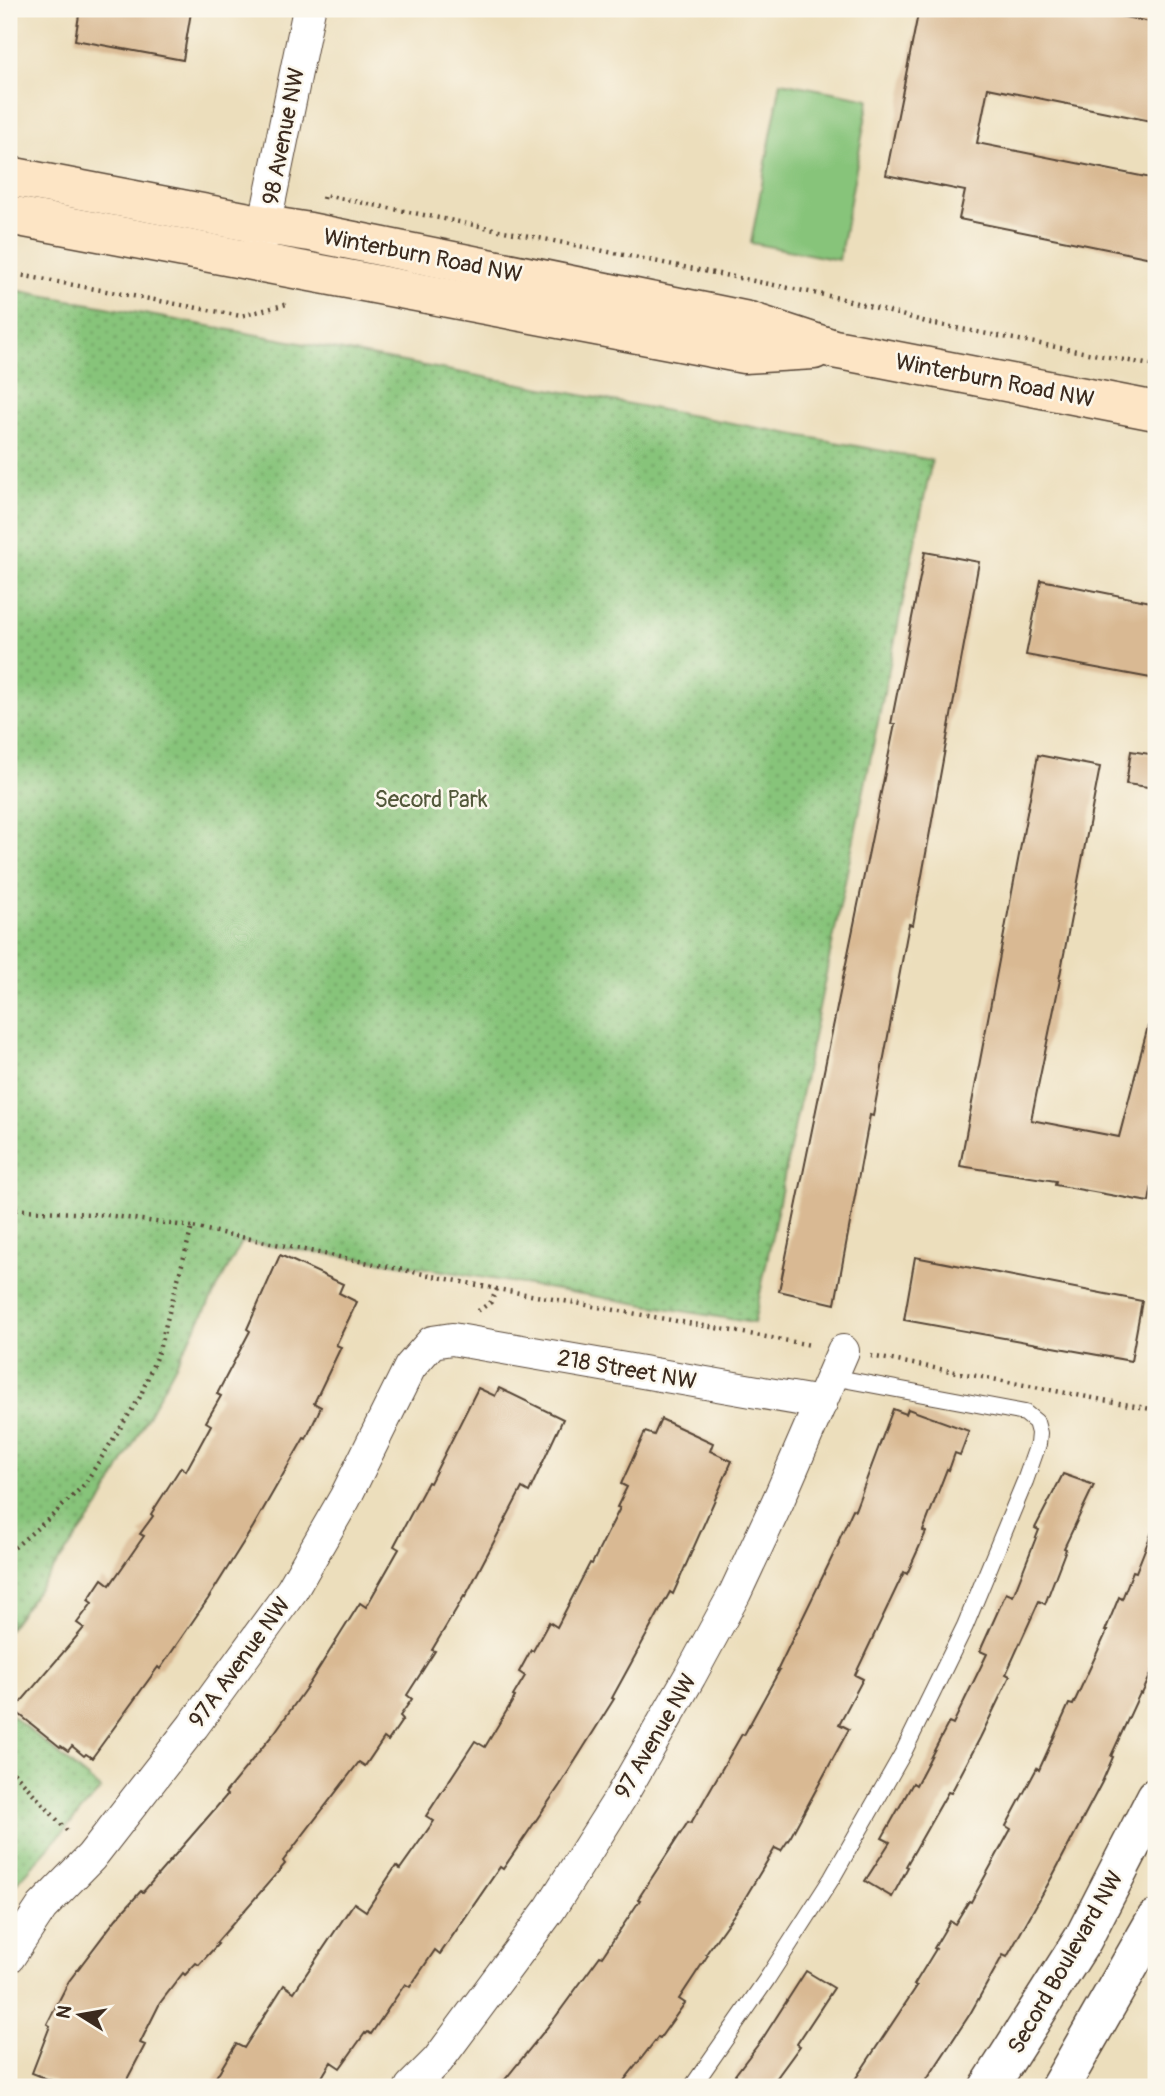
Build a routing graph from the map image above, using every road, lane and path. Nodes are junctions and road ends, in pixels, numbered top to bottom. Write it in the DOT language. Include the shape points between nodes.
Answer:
graph roads {
  1 [pos="309,9"];
  2 [pos="9,176"];
  3 [pos="9,215"];
  4 [pos="265,225"];
  5 [pos="257,262"];
  6 [pos="834,349"];
  7 [pos="1156,411"];
  8 [pos="9,1209"];
  9 [pos="192,1227"];
  10 [pos="432,1342"];
  11 [pos="832,1377"];
  12 [pos="1156,1410"];
  13 [pos="9,1552"];
  14 [pos="9,1768"];
  15 [pos="1156,1797"];
  16 [pos="90,1857"];
  17 [pos="1156,1919"];
  18 [pos="9,1957"];
  19 [pos="411,2087"];
  20 [pos="692,2087"];
  21 [pos="989,2087"];
  22 [pos="1060,2087"];
  1 -- 4 [label="street, 98 Avenue NW"];
  2 -- 4 [label="main road, Winterburn Road NW"];
  3 -- 5 [label="main road, Winterburn Road NW"];
  4 -- 5 [label="street, 98 Avenue NW"];
  4 -- 6 [label="main road, Winterburn Road NW" via="748,321"];
  5 -- 6 [label="main road, Winterburn Road NW" via="744,354"];
  6 -- 7 [label="main road, Winterburn Road NW"];
  8 -- 9 [label="path" via="106,1215"];
  9 -- 11 [label="path" via="497,1289"];
  9 -- 13 [label="path" via="159,1350 140,1397 84,1485"];
  10 -- 11 [label="street, 218 Street NW" via="452,1339"];
  10 -- 16 [label="street, 97A Avenue NW" via="410,1367 345,1498 292,1590"];
  11 -- 12 [label="path"];
  11 -- 19 [label="street, 97 Avenue NW" via="735,1593 619,1800 550,1909 438,2060"];
  11 -- 20 [label="lane" via="1025,1413 1036,1422 1038,1444 965,1626 903,1753 832,1878"];
  14 -- 16 [label="path"];
  15 -- 21 [label="street, Secord Boulevard NW" via="1083,1939"];
  16 -- 18 [label="street, 97A Avenue NW" via="42,1907"];
  17 -- 22 [label="street"];
}
